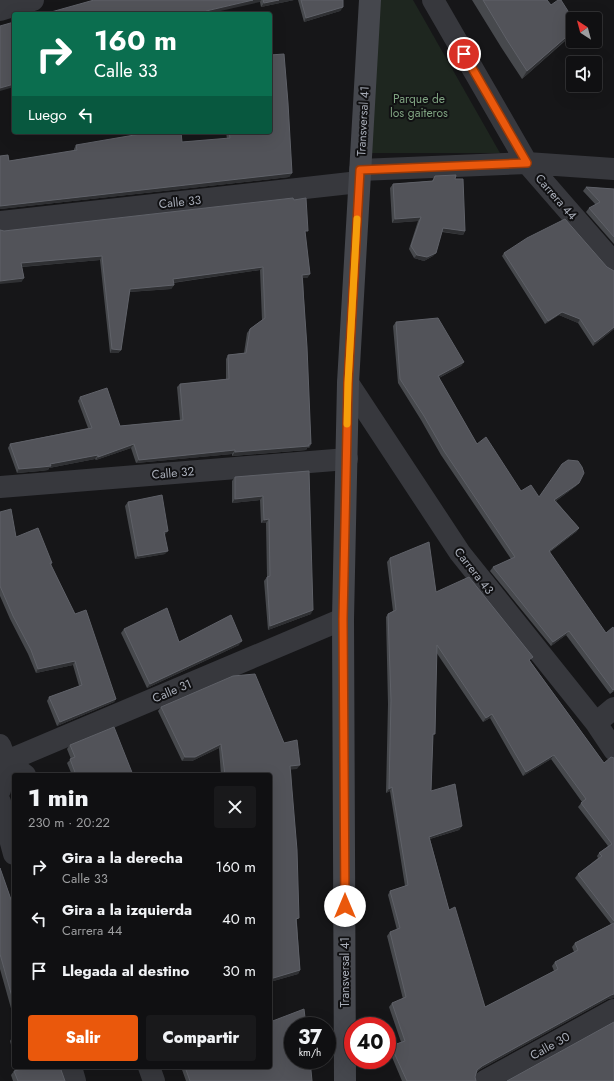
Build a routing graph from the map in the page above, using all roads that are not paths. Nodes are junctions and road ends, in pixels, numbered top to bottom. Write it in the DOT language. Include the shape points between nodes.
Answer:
graph roads {
  1 [pos="33,0"];
  2 [pos="370,0"];
  3 [pos="434,0"];
  4 [pos="0,10"];
  5 [pos="527,163"];
  6 [pos="614,169"];
  7 [pos="360,176"];
  8 [pos="0,222"];
  9 [pos="614,263"];
  10 [pos="348,383"];
  11 [pos="347,459"];
  12 [pos="0,487"];
  13 [pos="343,619"];
  14 [pos="614,708"];
  15 [pos="596,723"];
  16 [pos="614,750"];
  17 [pos="2,757"];
  18 [pos="23,773"];
  19 [pos="0,790"];
  20 [pos="0,802"];
  21 [pos="12,847"];
  22 [pos="614,1010"];
  23 [pos="72,1069"];
  24 [pos="150,1069"];
  25 [pos="75,1081"];
  26 [pos="154,1081"];
  27 [pos="345,1081"];
  28 [pos="485,1081"];
  1 -- 4 [label="street"];
  2 -- 7 [label="street, Transversal 41"];
  3 -- 5 [label="street, Carrera 44"];
  5 -- 6 [label="street, Calle 33"];
  5 -- 7 [label="street, Calle 33"];
  5 -- 9 [label="street, Carrera 44"];
  7 -- 8 [label="street, Calle 33"];
  7 -- 10 [label="street, Transversal 41"];
  10 -- 11 [label="street, Transversal 41"];
  10 -- 15 [label="street, Carrera 43" via="460,554"];
  11 -- 12 [label="street, Calle 32"];
  11 -- 13 [label="street, Transversal 41"];
  13 -- 17 [label="street, Calle 31"];
  13 -- 27 [label="street, Transversal 41"];
  14 -- 15 [label="street"];
  15 -- 16 [label="street, Carrera 43"];
  17 -- 18 [label="street"];
  17 -- 19 [label="street"];
  20 -- 21 [label="street"];
  22 -- 28 [label="street, Calle 30"];
  23 -- 25 [label="street"];
  24 -- 26 [label="street"];
}
